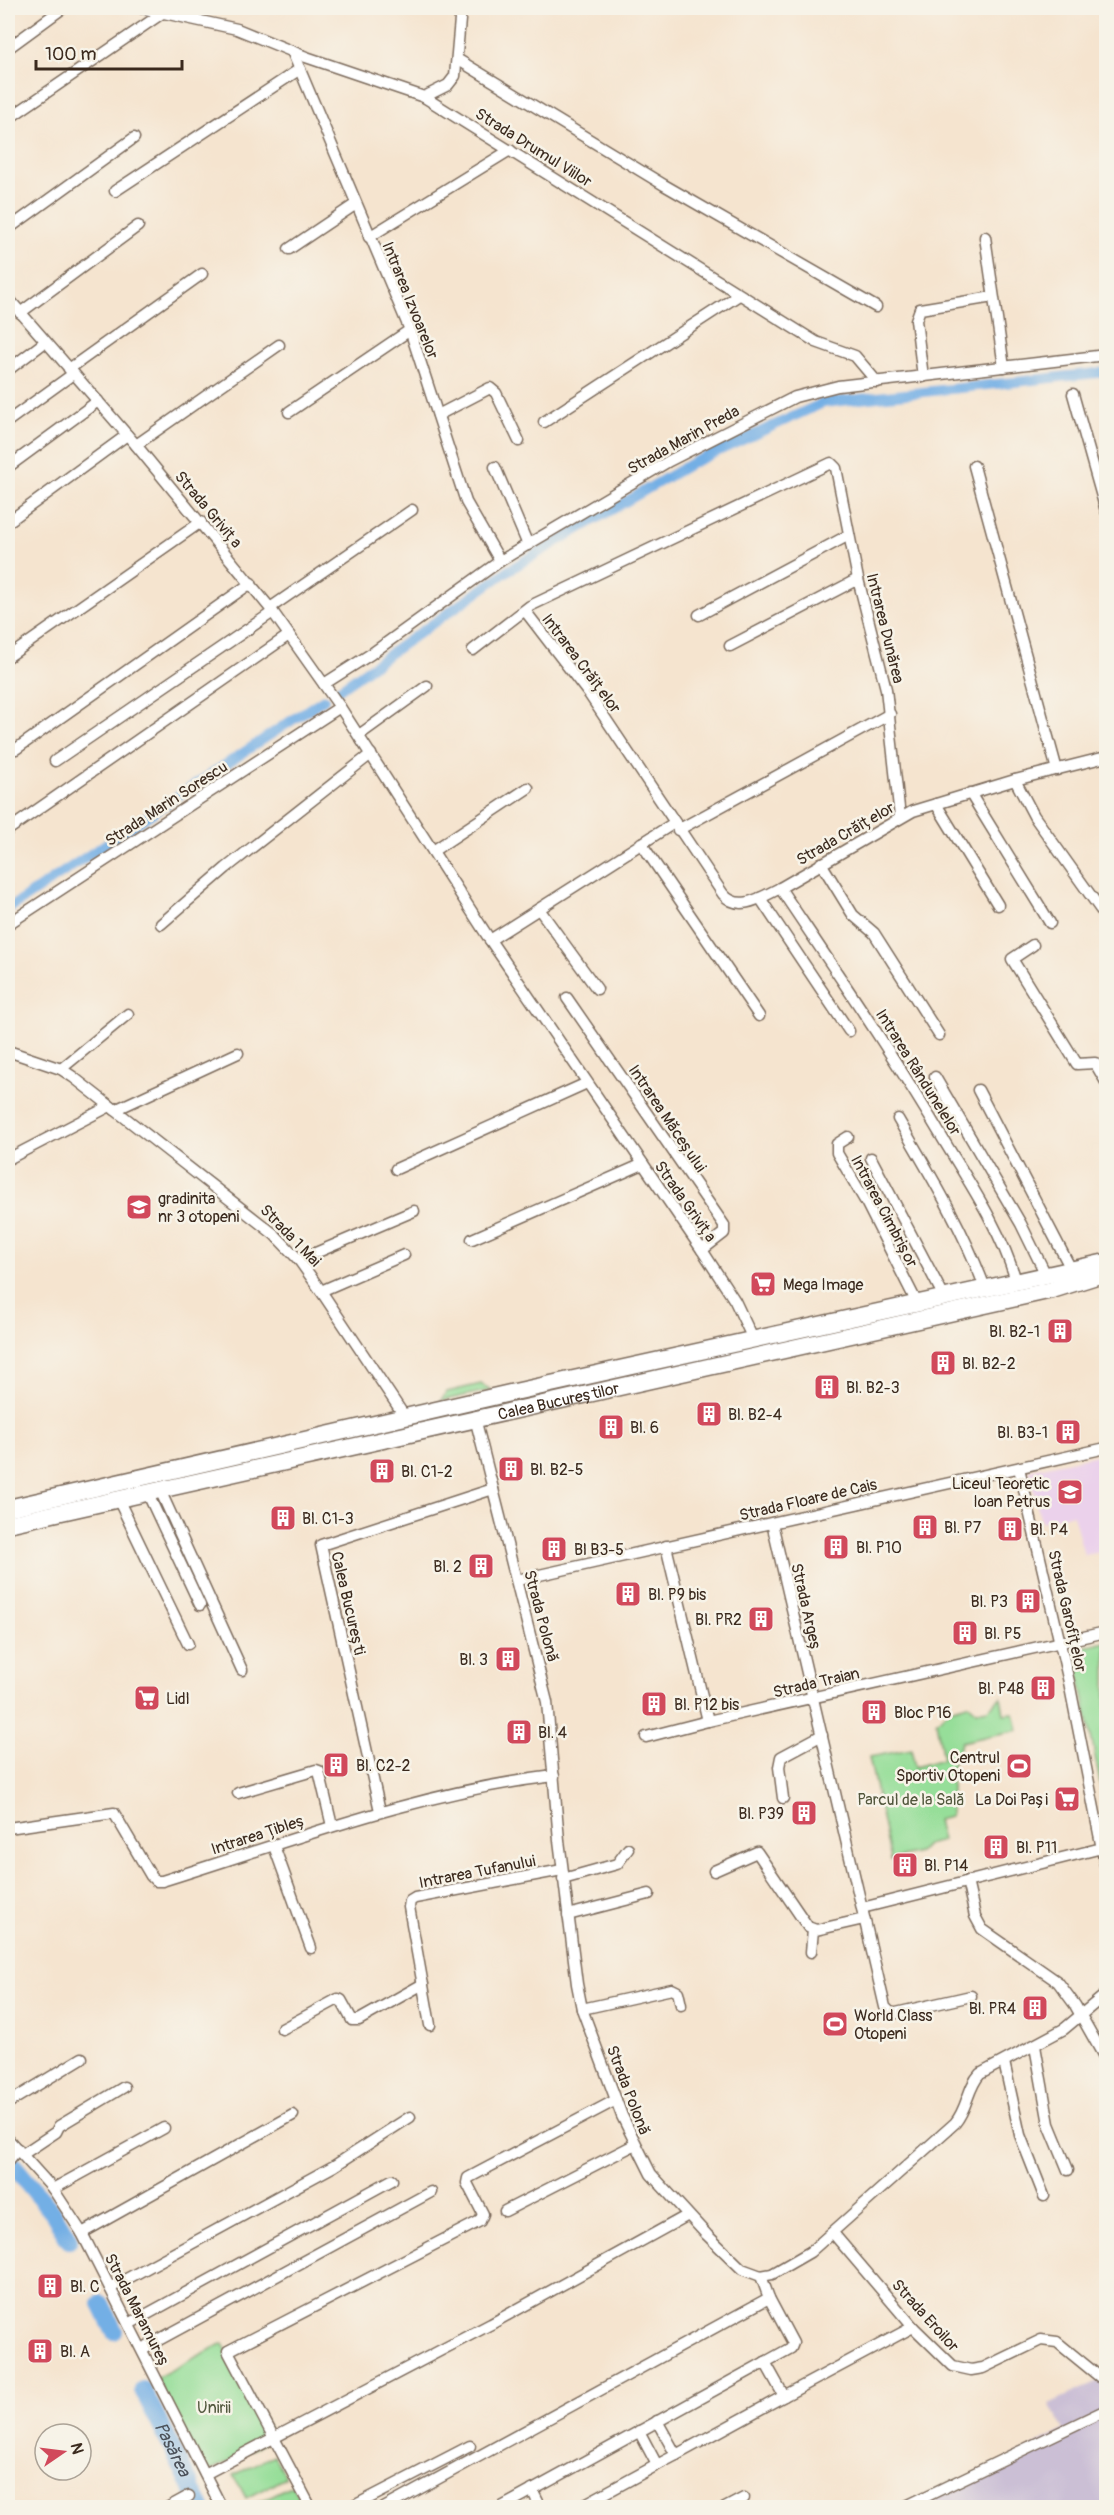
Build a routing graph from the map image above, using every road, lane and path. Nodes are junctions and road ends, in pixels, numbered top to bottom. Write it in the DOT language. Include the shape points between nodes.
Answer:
graph roads {
  1 [pos="63,8"];
  2 [pos="141,8"];
  3 [pos="461,8"];
  4 [pos="164,12"];
  5 [pos="10,46"];
  6 [pos="292,51"];
  7 [pos="457,59"];
  8 [pos="300,69"];
  9 [pos="424,97"];
  10 [pos="8,119"];
  11 [pos="134,138"];
  12 [pos="510,150"];
  13 [pos="114,191"];
  14 [pos="356,204"];
  15 [pos="138,226"];
  16 [pos="8,229"];
  17 [pos="369,237"];
  18 [pos="985,237"];
  19 [pos="289,249"];
  20 [pos="202,274"];
  21 [pos="739,295"];
  22 [pos="8,298"];
  23 [pos="987,298"];
  24 [pos="876,307"];
  25 [pos="20,313"];
  26 [pos="410,330"];
  27 [pos="45,342"];
  28 [pos="279,345"];
  29 [pos="1107,355"];
  30 [pos="1004,367"];
  31 [pos="8,370"];
  32 [pos="71,371"];
  33 [pos="923,376"];
  34 [pos="877,382"];
  35 [pos="1073,394"];
  36 [pos="98,401"];
  37 [pos="289,412"];
  38 [pos="438,415"];
  39 [pos="8,421"];
  40 [pos="544,422"];
  41 [pos="127,435"];
  42 [pos="519,441"];
  43 [pos="136,445"];
  44 [pos="974,466"];
  45 [pos="8,467"];
  46 [pos="495,467"];
  47 [pos="818,468"];
  48 [pos="412,510"];
  49 [pos="1107,511"];
  50 [pos="8,522"];
  51 [pos="201,522"];
  52 [pos="849,535"];
  53 [pos="528,545"];
  54 [pos="500,561"];
  55 [pos="858,579"];
  56 [pos="251,583"];
  57 [pos="271,610"];
  58 [pos="525,612"];
  59 [pos="699,615"];
  60 [pos="289,635"];
  61 [pos="730,646"];
  62 [pos="473,650"];
  63 [pos="8,657"];
  64 [pos="324,684"];
  65 [pos="427,686"];
  66 [pos="340,707"];
  67 [pos="890,714"];
  68 [pos="359,735"];
  69 [pos="16,749"];
  70 [pos="371,754"];
  71 [pos="1106,757"];
  72 [pos="56,762"];
  73 [pos="1057,770"];
  74 [pos="1015,780"];
  75 [pos="528,788"];
  76 [pos="970,793"];
  77 [pos="936,804"];
  78 [pos="900,817"];
  79 [pos="676,827"];
  80 [pos="8,830"];
  81 [pos="641,843"];
  82 [pos="433,851"];
  83 [pos="821,863"];
  84 [pos="780,888"];
  85 [pos="760,898"];
  86 [pos="998,905"];
  87 [pos="538,909"];
  88 [pos="1107,917"];
  89 [pos="1050,923"];
  90 [pos="8,924"];
  91 [pos="161,924"];
  92 [pos="490,940"];
  93 [pos="1033,945"];
  94 [pos="597,989"];
  95 [pos="567,998"];
  96 [pos="128,1014"];
  97 [pos="759,1016"];
  98 [pos="849,1031"];
  99 [pos="939,1035"];
  100 [pos="8,1051"];
  101 [pos="238,1053"];
  102 [pos="61,1069"];
  103 [pos="935,1077"];
  104 [pos="1107,1082"];
  105 [pos="587,1083"];
  106 [pos="978,1090"];
  107 [pos="113,1108"];
  108 [pos="898,1119"];
  109 [pos="849,1137"];
  110 [pos="871,1158"];
  111 [pos="8,1159"];
  112 [pos="643,1164"];
  113 [pos="396,1169"];
  114 [pos="414,1210"];
  115 [pos="472,1239"];
  116 [pos="702,1250"];
  117 [pos="404,1255"];
  118 [pos="299,1260"];
  119 [pos="1107,1262"];
  120 [pos="1071,1269"];
  121 [pos="1107,1273"];
  122 [pos="1046,1275"];
  123 [pos="1016,1281"];
  124 [pos="985,1288"];
  125 [pos="321,1291"];
  126 [pos="944,1297"];
  127 [pos="917,1303"];
  128 [pos="753,1339"];
  129 [pos="405,1417"];
  130 [pos="475,1418"];
  131 [pos="1107,1448"];
  132 [pos="1019,1467"];
  133 [pos="493,1489"];
  134 [pos="154,1491"];
  135 [pos="118,1499"];
  136 [pos="8,1508"];
  137 [pos="772,1522"];
  138 [pos="8,1524"];
  139 [pos="666,1546"];
  140 [pos="517,1580"];
  141 [pos="200,1605"];
  142 [pos="1107,1632"];
  143 [pos="1060,1641"];
  144 [pos="188,1644"];
  145 [pos="242,1670"];
  146 [pos="813,1698"];
  147 [pos="708,1721"];
  148 [pos="822,1735"];
  149 [pos="646,1737"];
  150 [pos="554,1776"];
  151 [pos="238,1793"];
  152 [pos="783,1798"];
  153 [pos="380,1811"];
  154 [pos="332,1826"];
  155 [pos="8,1828"];
  156 [pos="274,1846"];
  157 [pos="1104,1847"];
  158 [pos="628,1849"];
  159 [pos="1107,1869"];
  160 [pos="714,1870"];
  161 [pos="563,1874"];
  162 [pos="967,1881"];
  163 [pos="649,1894"];
  164 [pos="863,1914"];
  165 [pos="568,1915"];
  166 [pos="813,1930"];
  167 [pos="311,1948"];
  168 [pos="812,1952"];
  169 [pos="423,1984"];
  170 [pos="1107,1994"];
  171 [pos="971,1996"];
  172 [pos="681,2005"];
  173 [pos="582,2009"];
  174 [pos="1081,2016"];
  175 [pos="430,2025"];
  176 [pos="282,2029"];
  177 [pos="1035,2046"];
  178 [pos="82,2058"];
  179 [pos="1107,2060"];
  180 [pos="1004,2061"];
  181 [pos="124,2086"];
  182 [pos="616,2100"];
  183 [pos="8,2103"];
  184 [pos="293,2115"];
  185 [pos="410,2116"];
  186 [pos="164,2128"];
  187 [pos="8,2139"];
  188 [pos="634,2145"];
  189 [pos="21,2152"];
  190 [pos="8,2161"];
  191 [pos="1068,2170"];
  192 [pos="392,2180"];
  193 [pos="53,2189"];
  194 [pos="430,2192"];
  195 [pos="1044,2196"];
  196 [pos="505,2211"];
  197 [pos="688,2215"];
  198 [pos="82,2233"];
  199 [pos="833,2233"];
  200 [pos="760,2276"];
  201 [pos="110,2288"];
  202 [pos="769,2298"];
  203 [pos="129,2324"];
  204 [pos="913,2326"];
  205 [pos="141,2349"];
  206 [pos="765,2362"];
  207 [pos="1107,2382"];
  208 [pos="784,2396"];
  209 [pos="1107,2410"];
  210 [pos="657,2421"];
  211 [pos="639,2431"];
  212 [pos="274,2438"];
  213 [pos="470,2446"];
  214 [pos="676,2455"];
  215 [pos="657,2465"];
  216 [pos="205,2474"];
  217 [pos="532,2490"];
  218 [pos="189,2496"];
  219 [pos="744,2498"];
  220 [pos="167,2508"];
  221 [pos="222,2508"];
  222 [pos="310,2508"];
  223 [pos="350,2508"];
  224 [pos="384,2508"];
  225 [pos="500,2508"];
  226 [pos="541,2508"];
  227 [pos="578,2508"];
  228 [pos="725,2508"];
  229 [pos="902,2508"];
  1 -- 5 [label="street"];
  2 -- 4 [label="street, Strada Drumul Viilor"];
  3 -- 7 [label="street"];
  4 -- 6 [label="street, Strada Drumul Viilor" via="224,25"];
  4 -- 10 [label="street"];
  6 -- 8 [label="street, Intrarea Izvoarelor"];
  6 -- 9 [label="street, Strada Drumul Viilor"];
  7 -- 9 [label="street" via="452,82"];
  7 -- 24 [label="street"];
  8 -- 13 [label="street"];
  8 -- 14 [label="street, Intrarea Izvoarelor"];
  9 -- 12 [label="street, Strada Drumul Viilor"];
  11 -- 16 [label="street"];
  12 -- 17 [label="street"];
  12 -- 21 [label="street, Strada Drumul Viilor"];
  14 -- 17 [label="street, Intrarea Izvoarelor"];
  14 -- 19 [label="street"];
  15 -- 25 [label="street"];
  17 -- 26 [label="street, Intrarea Izvoarelor"];
  18 -- 30 [label="street"];
  20 -- 32 [label="street"];
  21 -- 34 [label="street, Strada Drumul Viilor" via="816,342 855,356"];
  21 -- 40 [label="street"];
  22 -- 25 [label="street, Strada Grivița"];
  23 -- 33 [label="street" via="920,309 916,320"];
  25 -- 27 [label="street, Strada Grivița"];
  26 -- 37 [label="street"];
  26 -- 38 [label="street, Intrarea Izvoarelor"];
  27 -- 31 [label="street"];
  27 -- 32 [label="street, Strada Grivița"];
  28 -- 43 [label="street"];
  29 -- 30 [label="street, Strada Marin Preda"];
  30 -- 33 [label="street, Strada Marin Preda"];
  32 -- 36 [label="street, Strada Grivița"];
  32 -- 39 [label="street"];
  33 -- 34 [label="street, Strada Marin Preda"];
  34 -- 53 [label="street, Strada Marin Preda" via="822,389 795,397 693,448"];
  35 -- 49 [label="street"];
  36 -- 41 [label="street, Strada Grivița"];
  36 -- 45 [label="street"];
  38 -- 42 [label="street" via="490,388"];
  38 -- 54 [label="street, Intrarea Izvoarelor" via="466,502"];
  41 -- 43 [label="street, Strada Grivița"];
  41 -- 50 [label="street"];
  43 -- 51 [label="street, Strada Grivița"];
  44 -- 73 [label="street"];
  46 -- 53 [label="street"];
  47 -- 52 [label="street, Intrarea Dunărea" via="829,463 836,468"];
  47 -- 58 [label="street, Intrarea Crăițelor" via="530,606"];
  48 -- 57 [label="street"];
  51 -- 56 [label="street, Strada Grivița"];
  51 -- 63 [label="street"];
  52 -- 55 [label="street, Intrarea Dunărea"];
  52 -- 59 [label="street"];
  53 -- 54 [label="street, Strada Marin Preda"];
  54 -- 64 [label="street, Strada Marin Preda"];
  55 -- 61 [label="street"];
  55 -- 67 [label="street, Intrarea Dunărea"];
  56 -- 57 [label="street, Strada Grivița"];
  56 -- 69 [label="street"];
  57 -- 60 [label="street, Strada Grivița"];
  57 -- 72 [label="street"];
  58 -- 62 [label="street"];
  58 -- 79 [label="street, Intrarea Crăițelor" via="589,694"];
  60 -- 64 [label="street, Strada Grivița"];
  60 -- 80 [label="street"];
  64 -- 66 [label="street, Strada Grivița"];
  65 -- 68 [label="street"];
  66 -- 68 [label="street, Strada Grivița"];
  66 -- 90 [label="street, Strada Marin Sorescu"];
  67 -- 78 [label="street, Intrarea Dunărea"];
  67 -- 79 [label="street"];
  68 -- 70 [label="street, Strada Grivița"];
  70 -- 82 [label="street, Strada Grivița"];
  70 -- 91 [label="street"];
  71 -- 73 [label="street, Strada Crăițelor"];
  73 -- 74 [label="street, Strada Crăițelor"];
  74 -- 76 [label="street, Strada Crăițelor"];
  74 -- 88 [label="street" via="1034,816"];
  75 -- 82 [label="street"];
  76 -- 77 [label="street, Strada Crăițelor"];
  76 -- 89 [label="street"];
  77 -- 78 [label="street, Strada Crăițelor"];
  77 -- 86 [label="street"];
  78 -- 83 [label="street, Strada Crăițelor"];
  79 -- 81 [label="street"];
  79 -- 85 [label="street, Strada Crăițelor" via="727,898 740,904"];
  81 -- 87 [label="street"];
  81 -- 97 [label="street"];
  82 -- 92 [label="street, Strada Grivița"];
  83 -- 84 [label="street, Strada Crăițelor"];
  83 -- 99 [label="street" via="857,919 874,933"];
  84 -- 85 [label="street, Strada Crăițelor"];
  84 -- 123 [label="street, Intrarea Rândunelelor" via="951,1151 1001,1241"];
  85 -- 98 [label="street"];
  87 -- 92 [label="street"];
  87 -- 94 [label="street"];
  92 -- 105 [label="street, Strada Grivița"];
  93 -- 104 [label="street" via="1012,959 1077,1064 1095,1063"];
  95 -- 116 [label="street, Intrarea Măceșului" via="724,1225 724,1233"];
  96 -- 102 [label="street"];
  100 -- 102 [label="street, Strada 1 Mai"];
  101 -- 107 [label="street"];
  102 -- 107 [label="street, Strada 1 Mai"];
  103 -- 122 [label="street" via="1021,1224"];
  105 -- 112 [label="street, Strada Grivița"];
  105 -- 113 [label="street"];
  106 -- 120 [label="street"];
  107 -- 111 [label="street"];
  107 -- 118 [label="street, Strada 1 Mai" via="263,1223"];
  108 -- 124 [label="street" via="944,1196"];
  109 -- 127 [label="street, Intrarea Cimbrișor" via="837,1144 837,1153"];
  110 -- 126 [label="street"];
  112 -- 115 [label="street"];
  112 -- 116 [label="street, Strada Grivița"];
  114 -- 118 [label="street"];
  116 -- 128 [label="street, Strada Grivița" via="735,1300"];
  117 -- 125 [label="street"];
  118 -- 125 [label="street, Strada 1 Mai"];
  119 -- 120 [label="highway, Calea Bucureștilor"];
  120 -- 122 [label="highway, Calea Bucureștilor"];
  121 -- 130 [label="highway, Calea Bucureștilor" via="1052,1290"];
  122 -- 123 [label="highway, Calea Bucureștilor"];
  123 -- 124 [label="highway, Calea Bucureștilor"];
  124 -- 126 [label="highway, Calea Bucureștilor"];
  125 -- 129 [label="street, Strada 1 Mai"];
  126 -- 127 [label="highway, Calea Bucureștilor"];
  127 -- 128 [label="highway, Calea Bucureștilor"];
  128 -- 129 [label="highway, Calea Bucureștilor"];
  129 -- 136 [label="highway, Calea Bucureștilor"];
  130 -- 133 [label="street, Strada Polonă"];
  130 -- 134 [label="highway, Calea Bucureștilor"];
  131 -- 132 [label="street, Strada Floare de Cais"];
  132 -- 137 [label="street, Strada Floare de Cais"];
  132 -- 143 [label="street, Strada Garofițelor"];
  133 -- 140 [label="street, Strada Polonă"];
  133 -- 153 [label="street, Calea București" via="321,1545"];
  134 -- 135 [label="highway, Calea Bucureștilor"];
  134 -- 141 [label="street"];
  134 -- 145 [label="street"];
  135 -- 138 [label="highway, Calea Bucureștilor"];
  135 -- 144 [label="street"];
  137 -- 139 [label="street, Strada Floare de Cais"];
  137 -- 146 [label="street, Strada Argeș"];
  139 -- 140 [label="street, Strada Floare de Cais"];
  139 -- 147 [label="street"];
  140 -- 150 [label="street, Strada Polonă" via="547,1702"];
  142 -- 143 [label="street, Strada Traian"];
  143 -- 146 [label="street, Strada Traian"];
  143 -- 157 [label="street, Strada Garofițelor"];
  146 -- 147 [label="street, Strada Traian"];
  146 -- 148 [label="street, Strada Argeș"];
  147 -- 149 [label="street, Strada Traian"];
  148 -- 152 [label="street" via="781,1757"];
  148 -- 164 [label="street, Strada Argeș"];
  150 -- 153 [label="street, Intrarea Țibleș" via="455,1792"];
  150 -- 161 [label="street, Strada Polonă"];
  151 -- 154 [label="street" via="319,1771"];
  153 -- 154 [label="street, Intrarea Țibleș"];
  154 -- 156 [label="street, Intrarea Țibleș"];
  155 -- 156 [label="street, Intrarea Țibleș" via="114,1813 156,1881"];
  156 -- 167 [label="street"];
  157 -- 159 [label="street, Strada Garofițelor"];
  157 -- 162 [label="street"];
  158 -- 161 [label="street" via="617,1864"];
  160 -- 166 [label="street" via="757,1852 804,1923"];
  161 -- 165 [label="street, Strada Polonă"];
  161 -- 169 [label="street, Intrarea Tufanului" via="410,1901"];
  162 -- 164 [label="street"];
  162 -- 174 [label="street" via="982,1929 1058,1982"];
  163 -- 165 [label="street"];
  164 -- 166 [label="street"];
  164 -- 171 [label="street, Strada Argeș" via="888,2010 903,2012"];
  165 -- 173 [label="street, Strada Polonă"];
  166 -- 168 [label="street"];
  169 -- 175 [label="street"];
  169 -- 176 [label="street" via="359,2020 352,2020 338,1999"];
  170 -- 174 [label="street"];
  172 -- 173 [label="street" via="678,1992 672,1989"];
  173 -- 182 [label="street, Strada Polonă"];
  174 -- 177 [label="street"];
  174 -- 179 [label="street"];
  177 -- 180 [label="street"];
  177 -- 191 [label="street" via="1049,2124"];
  178 -- 183 [label="street"];
  180 -- 195 [label="street" via="1020,2134"];
  180 -- 199 [label="street" via="974,2080 955,2123"];
  181 -- 189 [label="street"];
  182 -- 188 [label="street, Strada Polonă"];
  182 -- 212 [label="street" via="468,2178 483,2214 480,2221 228,2351"];
  184 -- 198 [label="street"];
  185 -- 201 [label="street" via="334,2166"];
  186 -- 193 [label="street"];
  187 -- 189 [label="street, Strada Maramureș"];
  188 -- 196 [label="street"];
  188 -- 197 [label="street, Strada Polonă" via="651,2174"];
  189 -- 190 [label="street"];
  189 -- 193 [label="street, Strada Maramureș"];
  192 -- 203 [label="street"];
  193 -- 198 [label="street, Strada Maramureș"];
  194 -- 205 [label="street"];
  197 -- 200 [label="street, Strada Polonă" via="734,2263"];
  197 -- 212 [label="street"];
  198 -- 201 [label="street, Strada Maramureș"];
  199 -- 200 [label="street" via="798,2260"];
  199 -- 204 [label="street, Strada Eroilor"];
  200 -- 202 [label="street"];
  201 -- 203 [label="street, Strada Maramureș"];
  202 -- 206 [label="street" via="793,2346"];
  202 -- 224 [label="street"];
  203 -- 205 [label="street, Strada Maramureș"];
  204 -- 207 [label="street, Strada Eroilor" via="945,2361 963,2369 983,2368 1041,2340 1050,2340"];
  204 -- 208 [label="street"];
  205 -- 216 [label="street, Strada Maramureș"];
  206 -- 208 [label="street"];
  206 -- 210 [label="street"];
  208 -- 214 [label="street"];
  209 -- 229 [label="street"];
  210 -- 211 [label="street"];
  210 -- 214 [label="street"];
  211 -- 215 [label="street"];
  211 -- 217 [label="street"];
  212 -- 216 [label="street"];
  212 -- 222 [label="street"];
  213 -- 223 [label="street"];
  214 -- 215 [label="street"];
  215 -- 227 [label="street"];
  216 -- 221 [label="street, Strada Maramureș"];
  217 -- 225 [label="street"];
  217 -- 226 [label="street"];
  218 -- 220 [label="street"];
  219 -- 228 [label="street"];
}
